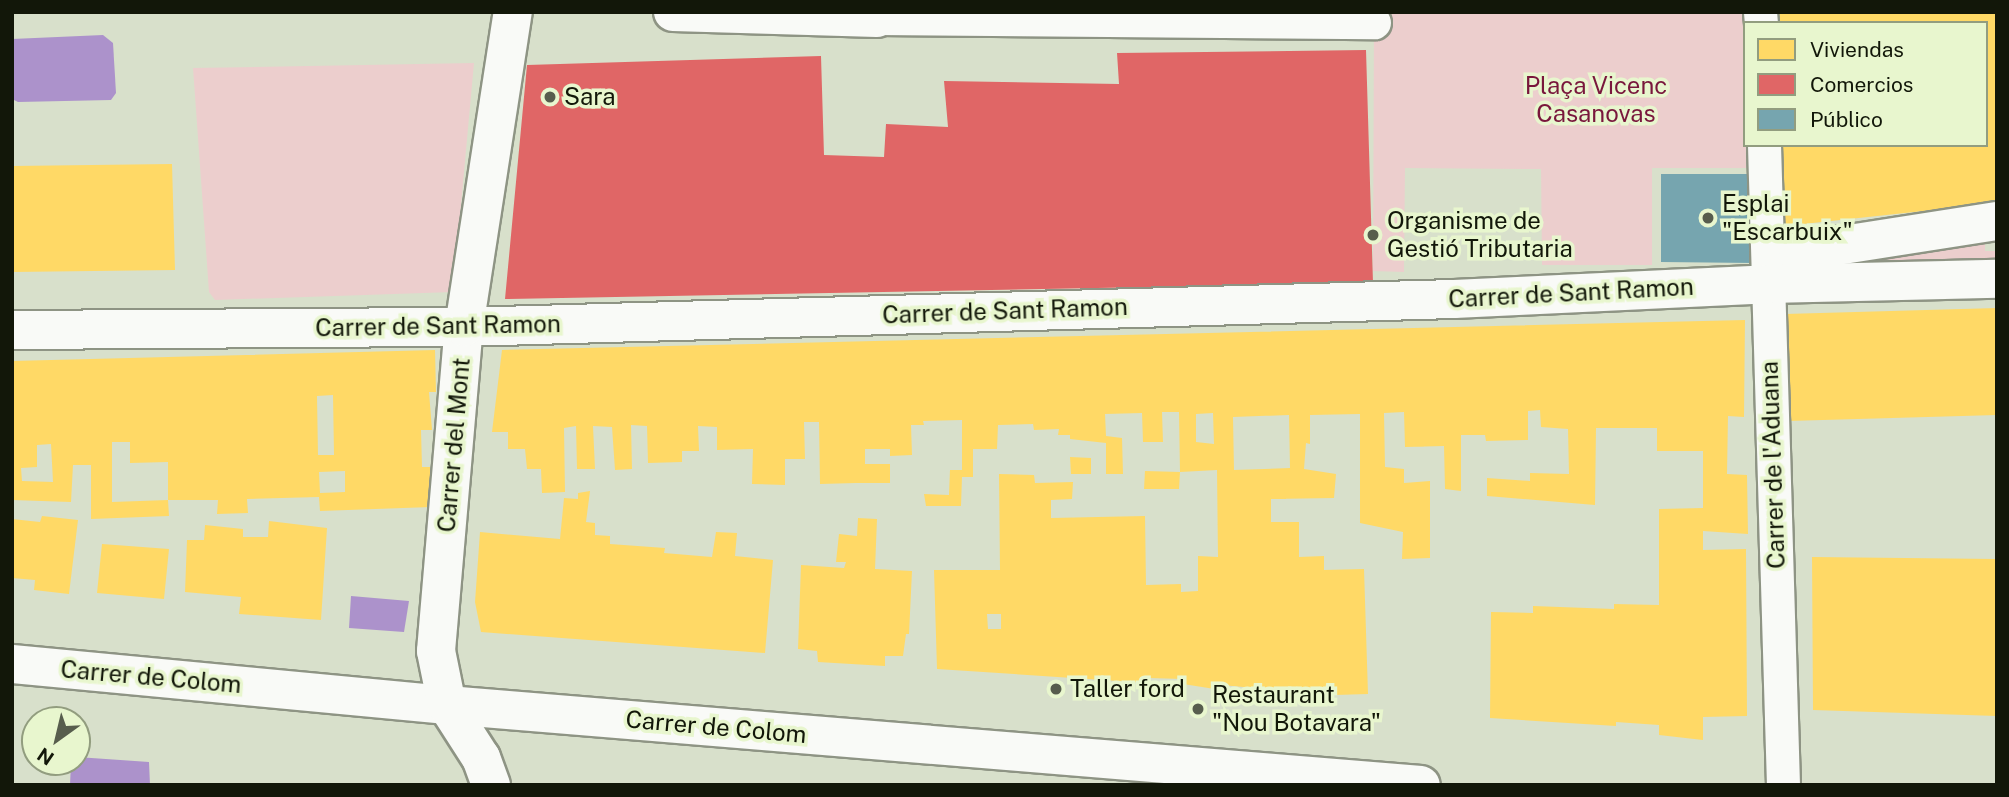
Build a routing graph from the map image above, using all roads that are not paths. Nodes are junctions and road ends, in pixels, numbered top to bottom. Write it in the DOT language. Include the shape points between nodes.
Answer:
graph roads {
  1 [pos="513,12"];
  2 [pos="673,12"];
  3 [pos="877,18"];
  4 [pos="1374,22"];
  5 [pos="1764,147"];
  6 [pos="1997,221"];
  7 [pos="1997,279"];
  8 [pos="1768,284"];
  9 [pos="464,327"];
  10 [pos="12,330"];
  11 [pos="12,664"];
  12 [pos="447,705"];
  13 [pos="491,785"];
  14 [pos="1421,785"];
  15 [pos="1783,785"];
  1 -- 9 [label="street, Carrer del Mont"];
  2 -- 3 [label="street"];
  3 -- 4 [label="street"];
  5 -- 8 [label="street, Carrer de l'Aduana"];
  6 -- 8 [label="street" via="1798,252"];
  7 -- 8 [label="street, Carrer de Sant Ramon"];
  8 -- 9 [label="street, Carrer de Sant Ramon" via="1454,299"];
  8 -- 15 [label="street, Carrer de l'Aduana"];
  9 -- 10 [label="street, Carrer de Sant Ramon"];
  9 -- 12 [label="street, Carrer del Mont" via="436,651"];
  11 -- 12 [label="street, Carrer de Colom"];
  12 -- 13 [label="street, Carrer del Mont" via="481,758"];
  12 -- 14 [label="street, Carrer de Colom"];
}
